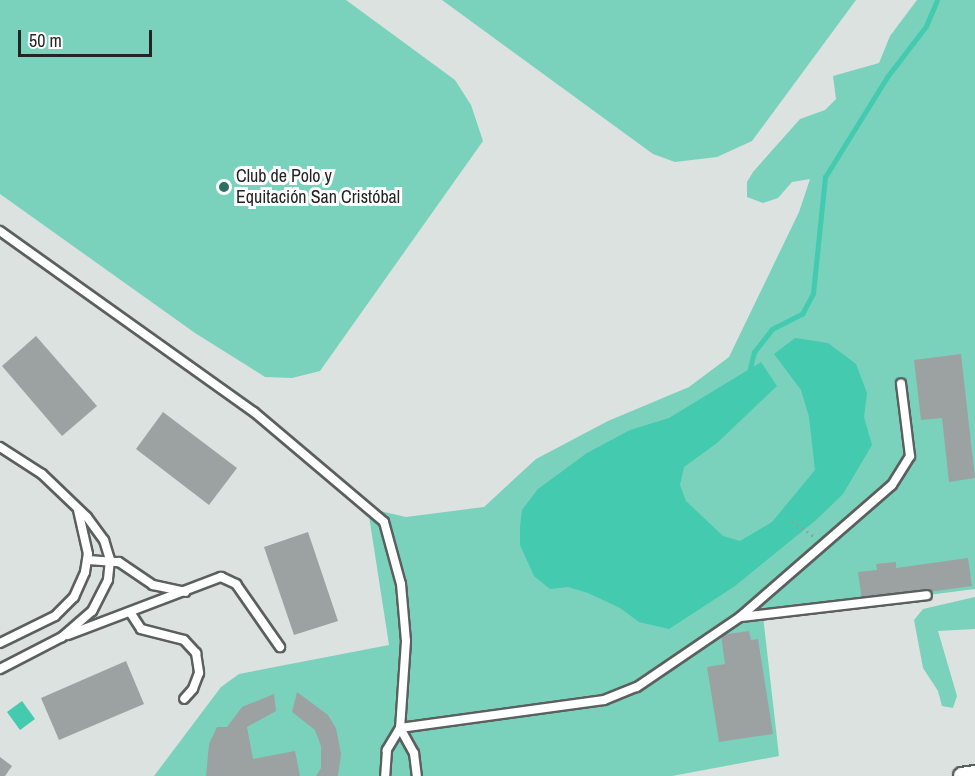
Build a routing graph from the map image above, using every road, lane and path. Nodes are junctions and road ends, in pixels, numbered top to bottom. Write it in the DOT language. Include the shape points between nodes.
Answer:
graph roads {
  1 [pos="0,231"];
  2 [pos="901,384"];
  3 [pos="0,447"];
  4 [pos="78,510"];
  5 [pos="792,521"];
  6 [pos="820,541"];
  7 [pos="88,560"];
  8 [pos="110,560"];
  9 [pos="185,592"];
  10 [pos="927,596"];
  11 [pos="130,612"];
  12 [pos="740,617"];
  13 [pos="62,637"];
  14 [pos="0,643"];
  15 [pos="280,647"];
  16 [pos="0,669"];
  17 [pos="184,699"];
  18 [pos="400,728"];
  19 [pos="975,774"];
  20 [pos="385,776"];
  21 [pos="417,776"];
  22 [pos="962,776"];
  1 -- 18 [label="lane" via="254,412 384,522 401,584 406,641"];
  2 -- 12 [label="lane" via="910,456 892,485"];
  3 -- 4 [label="lane" via="42,474"];
  4 -- 7 [label="lane" via="86,531"];
  4 -- 8 [label="lane" via="101,534"];
  5 -- 6 [label="path"];
  7 -- 8 [label="lane"];
  7 -- 14 [label="lane" via="78,588 64,609"];
  8 -- 9 [label="lane" via="153,585"];
  8 -- 13 [label="lane" via="108,580 97,604"];
  9 -- 11 [label="lane"];
  9 -- 15 [label="lane" via="220,577 229,578"];
  10 -- 12 [label="lane"];
  11 -- 13 [label="lane"];
  11 -- 17 [label="lane" via="141,629 184,640 196,653 199,673"];
  12 -- 18 [label="lane" via="637,687 604,700"];
  13 -- 16 [label="lane"];
  18 -- 20 [label="lane" via="387,750"];
  18 -- 21 [label="lane" via="414,753"];
  19 -- 22 [label="street"];
}
